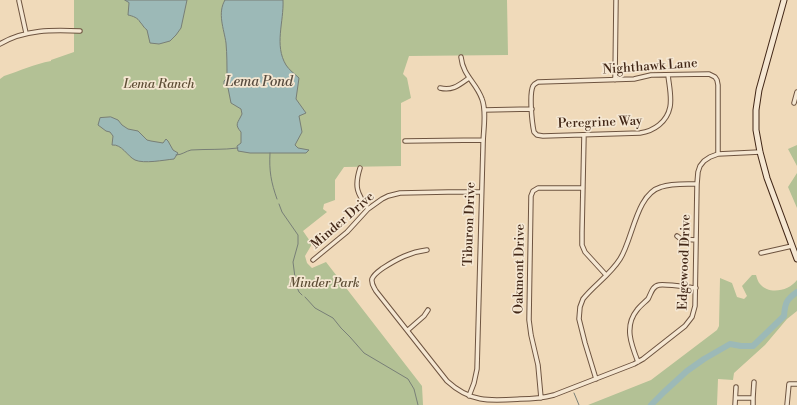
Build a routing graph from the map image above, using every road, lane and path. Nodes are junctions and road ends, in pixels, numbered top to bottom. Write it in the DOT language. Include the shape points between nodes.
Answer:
graph roads {
  1 [pos="616,0"];
  2 [pos="784,0"];
  3 [pos="19,1"];
  4 [pos="80,31"];
  5 [pos="26,33"];
  6 [pos="0,44"];
  7 [pos="461,57"];
  8 [pos="668,74"];
  9 [pos="469,78"];
  10 [pos="615,80"];
  11 [pos="440,88"];
  12 [pos="797,92"];
  13 [pos="794,103"];
  14 [pos="484,110"];
  15 [pos="532,110"];
  16 [pos="584,135"];
  17 [pos="483,140"];
  18 [pos="405,141"];
  19 [pos="760,152"];
  20 [pos="718,154"];
  21 [pos="360,168"];
  22 [pos="698,184"];
  23 [pos="583,188"];
  24 [pos="481,192"];
  25 [pos="368,209"];
  26 [pos="677,236"];
  27 [pos="696,240"];
  28 [pos="792,246"];
  29 [pos="427,250"];
  30 [pos="762,253"];
  31 [pos="797,259"];
  32 [pos="313,260"];
  33 [pos="606,275"];
  34 [pos="696,288"];
  35 [pos="428,310"];
  36 [pos="408,330"];
  37 [pos="638,362"];
  38 [pos="596,379"];
  39 [pos="754,382"];
  40 [pos="797,384"];
  41 [pos="736,387"];
  42 [pos="469,396"];
  43 [pos="541,398"];
  44 [pos="736,398"];
  45 [pos="753,398"];
  46 [pos="736,405"];
  47 [pos="753,405"];
  48 [pos="787,405"];
  1 -- 10 [label="street"];
  2 -- 19 [label="main road" via="758,98 756,121"];
  3 -- 5 [label="street"];
  4 -- 5 [label="street" via="46,30"];
  5 -- 6 [label="street"];
  7 -- 9 [label="street, Tiburon Drive"];
  8 -- 10 [label="street, Nighthawk Lane"];
  8 -- 16 [label="street, Peregrine Way" via="670,108 662,122 654,129 640,134"];
  8 -- 20 [label="street, Nighthawk Lane" via="714,75 718,85"];
  9 -- 11 [label="street" via="451,89"];
  9 -- 14 [label="street, Tiburon Drive" via="481,96"];
  10 -- 15 [label="street, Nighthawk Lane" via="538,82 532,89"];
  12 -- 13 [label="street"];
  14 -- 15 [label="street"];
  14 -- 17 [label="street, Tiburon Drive"];
  15 -- 16 [label="street, Peregrine Way" via="537,135"];
  16 -- 23 [label="street"];
  17 -- 18 [label="street"];
  17 -- 24 [label="street, Tiburon Drive"];
  19 -- 20 [label="street"];
  19 -- 28 [label="main road"];
  20 -- 22 [label="street, Edgewood Drive" via="703,163 698,172"];
  21 -- 25 [label="street" via="356,186"];
  22 -- 27 [label="street, Edgewood Drive"];
  22 -- 33 [label="street" via="667,185 650,192 643,202 623,254"];
  23 -- 33 [label="street" via="582,245 586,254"];
  23 -- 43 [label="street, Oakmont Drive" via="538,188 531,196 529,320 538,365"];
  24 -- 25 [label="street, Minder Drive" via="400,193 382,199"];
  24 -- 42 [label="street, Tiburon Drive" via="477,369"];
  25 -- 32 [label="street, Minder Drive" via="347,232"];
  26 -- 27 [label="street"];
  27 -- 34 [label="street, Edgewood Drive"];
  28 -- 30 [label="street"];
  28 -- 31 [label="main road"];
  29 -- 36 [label="street, Edgewood Drive" via="397,260 376,274 372,280 376,291"];
  33 -- 38 [label="street" via="584,297 579,310 579,319"];
  34 -- 37 [label="street, Edgewood Drive" via="694,310 688,324"];
  34 -- 37 [label="street" via="658,285 653,288 647,300 636,310 629,325 630,339"];
  35 -- 36 [label="street"];
  36 -- 42 [label="street, Edgewood Drive" via="447,381"];
  37 -- 38 [label="street, Edgewood Drive"];
  38 -- 43 [label="street, Edgewood Drive"];
  39 -- 45 [label="street"];
  40 -- 48 [label="street" via="789,384"];
  41 -- 44 [label="street"];
  42 -- 43 [label="street, Edgewood Drive" via="492,401"];
  44 -- 45 [label="street"];
  44 -- 46 [label="street"];
  45 -- 47 [label="street"];
}
